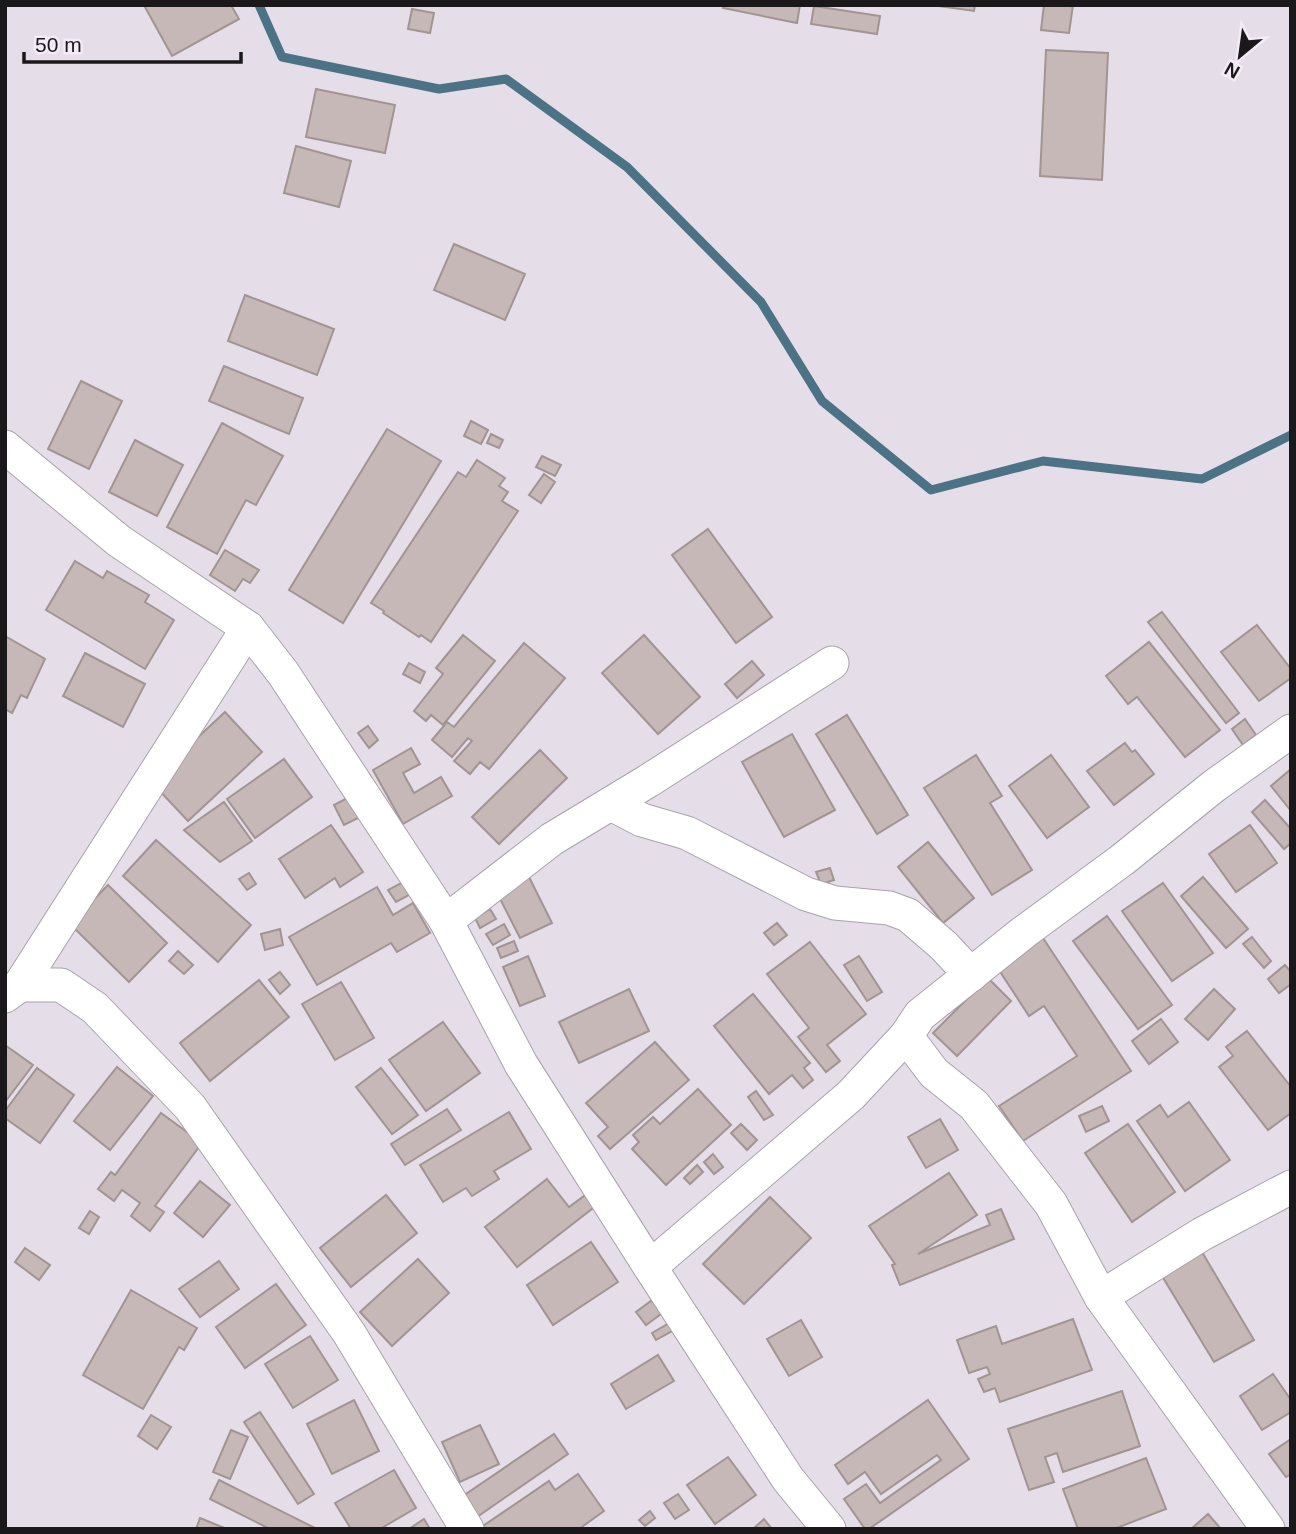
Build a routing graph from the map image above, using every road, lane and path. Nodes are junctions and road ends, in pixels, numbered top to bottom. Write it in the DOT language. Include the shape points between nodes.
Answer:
graph roads {
  1 [pos="15,456"];
  2 [pos="248,628"];
  3 [pos="832,663"];
  4 [pos="1291,731"];
  5 [pos="611,804"];
  6 [pos="446,920"];
  7 [pos="971,975"];
  8 [pos="13,991"];
  9 [pos="906,1036"];
  10 [pos="1291,1187"];
  11 [pos="650,1268"];
  12 [pos="1101,1297"];
  13 [pos="467,1529"];
  14 [pos="829,1529"];
  15 [pos="1268,1529"];
  1 -- 2 [label="street" via="119,541"];
  2 -- 6 [label="street" via="283,673"];
  2 -- 8 [label="street"];
  3 -- 5 [label="street"];
  4 -- 7 [label="street"];
  5 -- 6 [label="street" via="552,839"];
  5 -- 7 [label="street" via="642,820 687,833 806,894 908,915"];
  6 -- 11 [label="street" via="521,1064"];
  7 -- 9 [label="street" via="920,1015"];
  8 -- 13 [label="street" via="61,985 95,1009 190,1107 349,1333"];
  9 -- 11 [label="street" via="851,1095"];
  9 -- 12 [label="street" via="934,1073 974,1105 1051,1204"];
  10 -- 12 [label="street" via="1202,1234"];
  11 -- 14 [label="street" via="788,1479"];
  12 -- 15 [label="street"];
}
